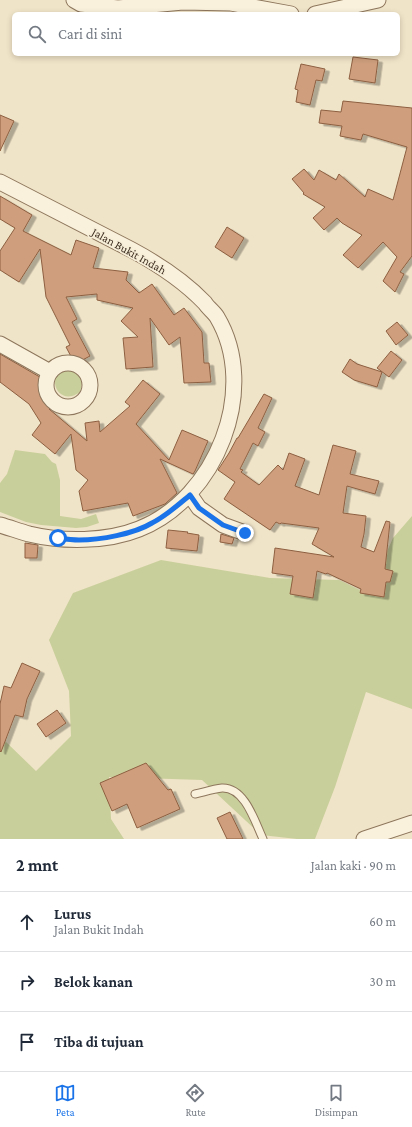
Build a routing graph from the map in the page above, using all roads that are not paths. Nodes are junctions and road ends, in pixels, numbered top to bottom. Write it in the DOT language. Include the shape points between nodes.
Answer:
graph roads {
  1 [pos="74,0"];
  2 [pos="378,0"];
  3 [pos="280,12"];
  4 [pos="324,12"];
  5 [pos="0,182"];
  6 [pos="0,344"];
  7 [pos="50,372"];
  8 [pos="190,495"];
  9 [pos="0,524"];
  10 [pos="245,533"];
  11 [pos="194,794"];
  12 [pos="412,823"];
  13 [pos="263,839"];
  14 [pos="364,839"];
  1 -- 3 [label="street" via="81,4 118,8 183,2 231,3"];
  2 -- 4 [label="street"];
  5 -- 8 [label="street, Jalan Bukit Indah" via="151,260 184,284 216,316 231,354 234,378 231,410 224,436 208,470"];
  6 -- 7 [label="street"];
  8 -- 9 [label="street, Jalan Bukit Indah" via="152,524 137,530 98,538 80,540 29,534"];
  8 -- 10 [label="street" via="199,508 223,525"];
  11 -- 13 [label="lane" via="223,788 233,790 241,796"];
  12 -- 14 [label="street"];
}
